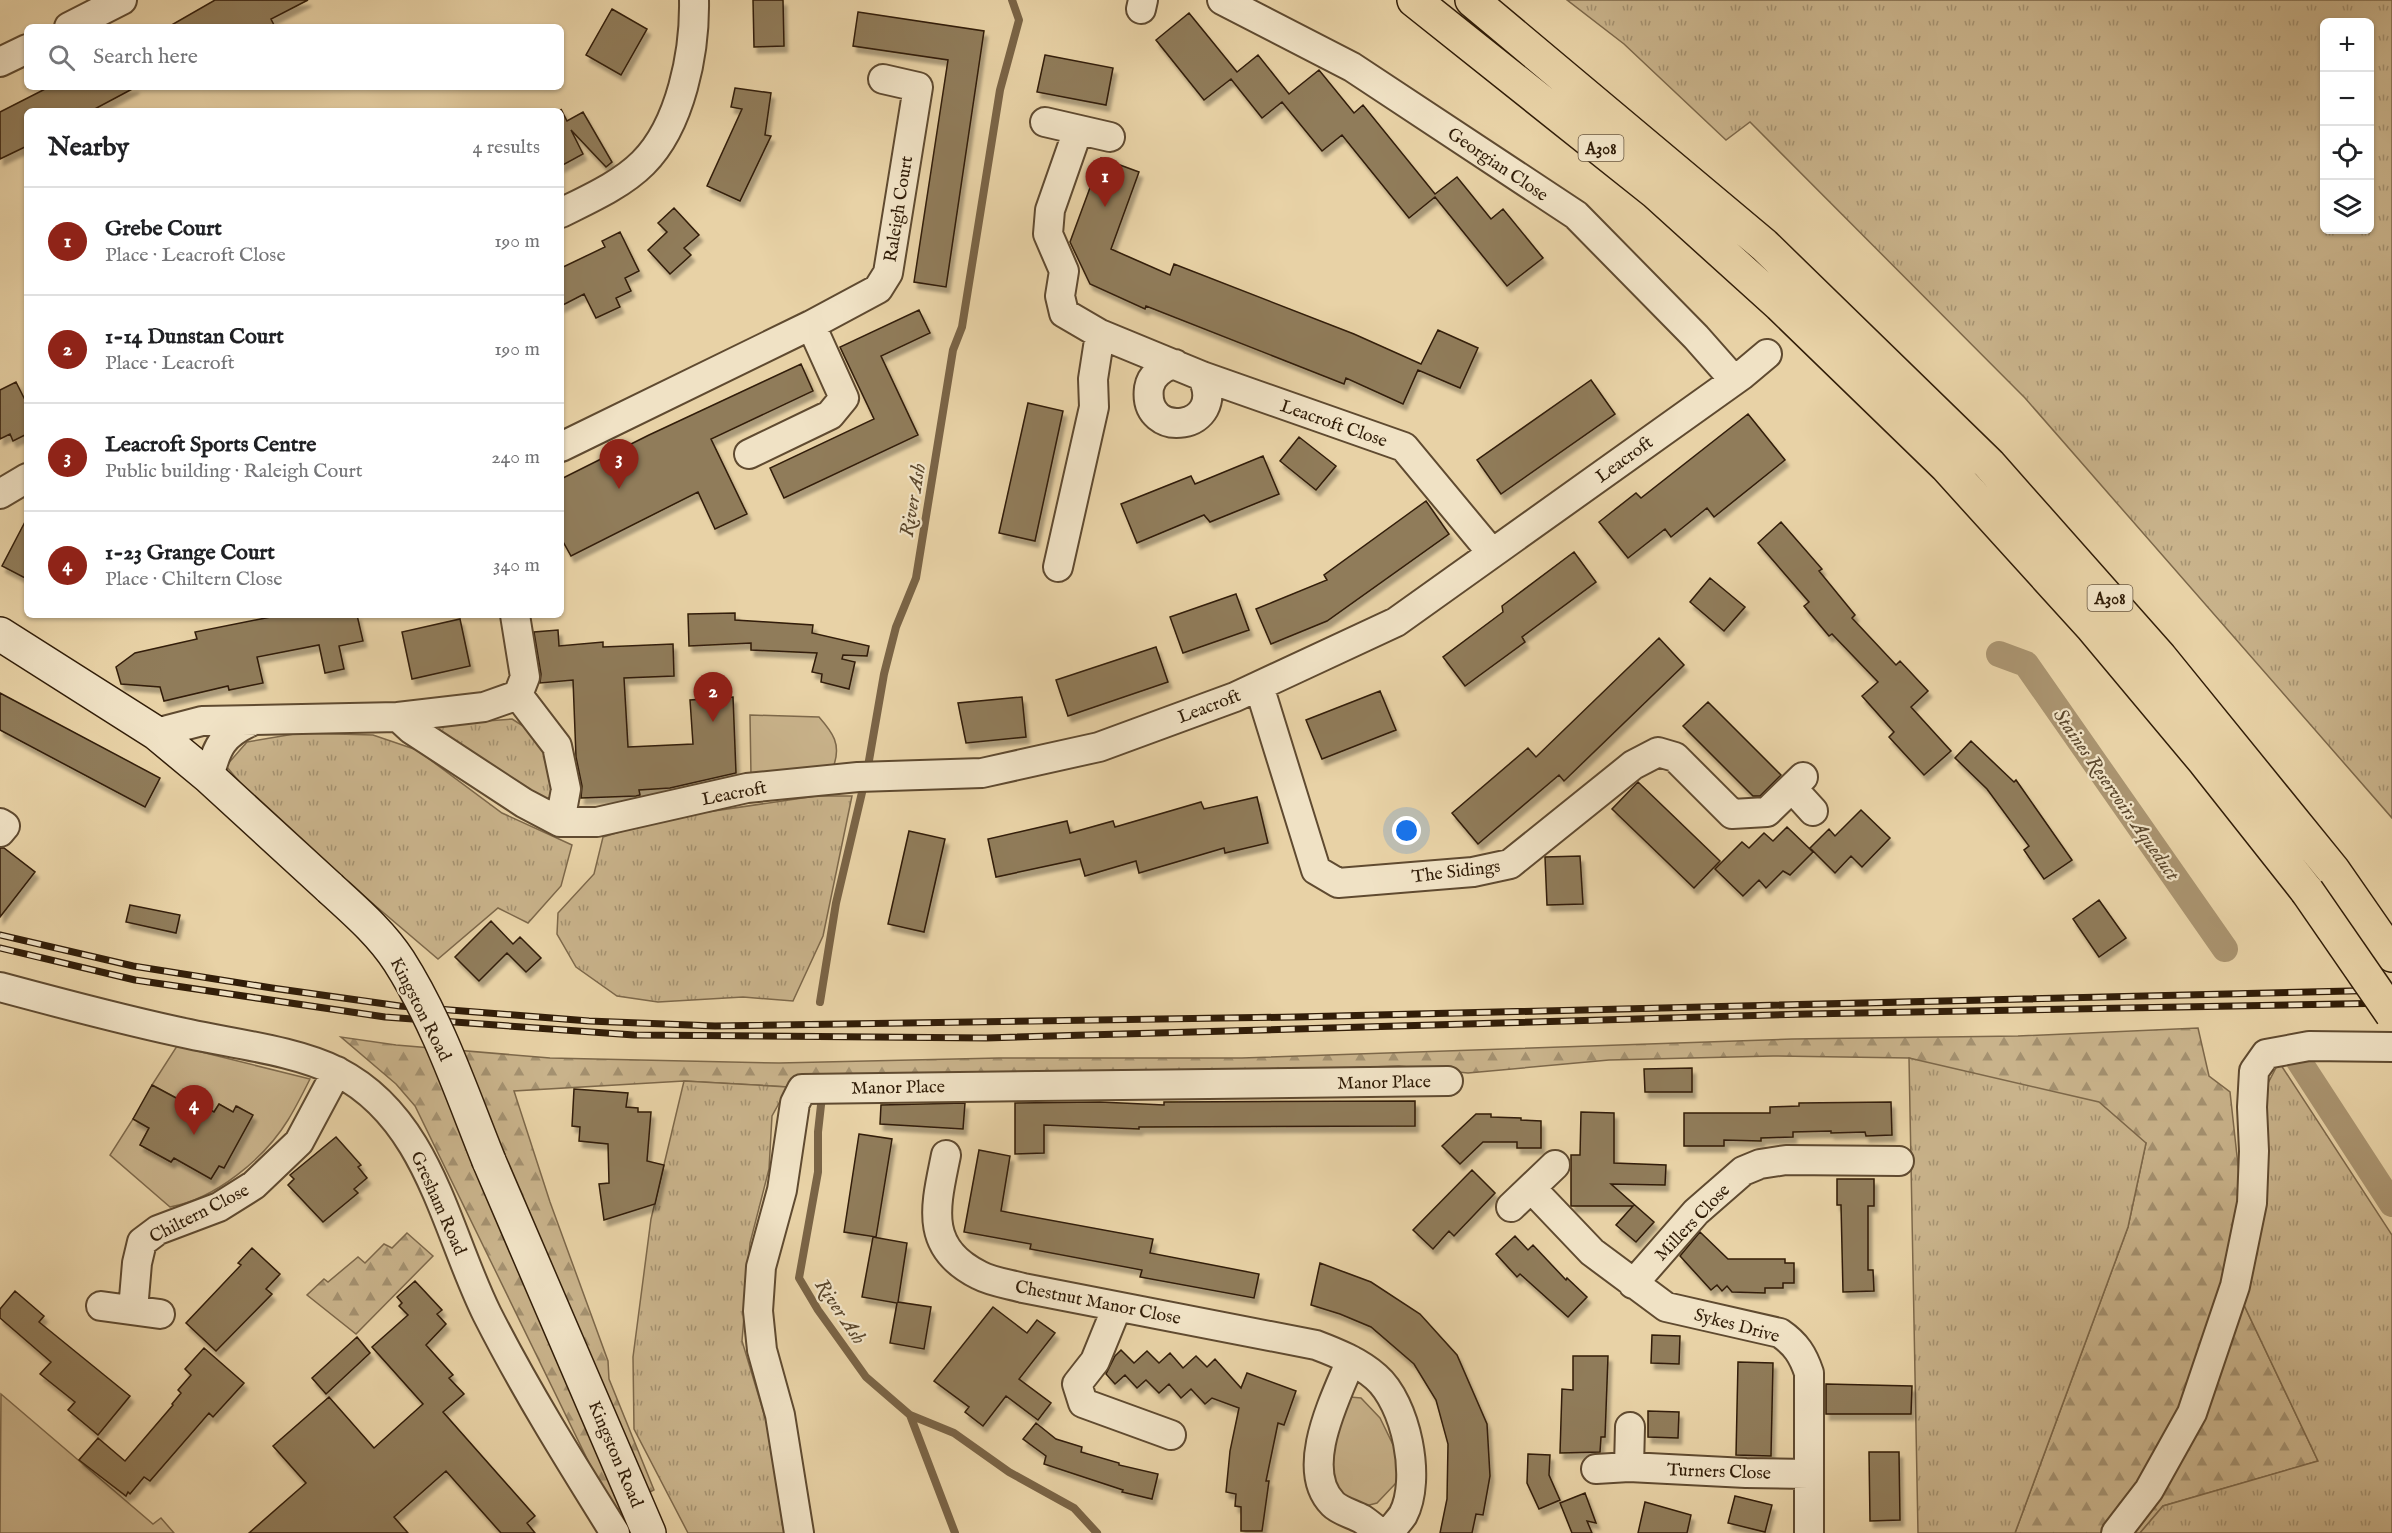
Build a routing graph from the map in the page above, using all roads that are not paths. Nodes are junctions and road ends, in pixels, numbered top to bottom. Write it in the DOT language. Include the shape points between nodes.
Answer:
graph roads {
  1 [pos="122,0"];
  2 [pos="694,0"];
  3 [pos="1222,0"];
  4 [pos="1414,0"];
  5 [pos="1472,0"];
  6 [pos="75,24"];
  7 [pos="24,50"];
  8 [pos="0,62"];
  9 [pos="883,79"];
  10 [pos="1045,122"];
  11 [pos="1078,130"];
  12 [pos="1110,137"];
  13 [pos="564,211"];
  14 [pos="811,325"];
  15 [pos="1100,334"];
  16 [pos="1767,354"];
  17 [pos="1175,364"];
  18 [pos="1202,376"];
  19 [pos="1734,380"];
  20 [pos="564,446"];
  21 [pos="749,454"];
  22 [pos="24,480"];
  23 [pos="0,494"];
  24 [pos="1492,553"];
  25 [pos="1058,567"];
  26 [pos="515,618"];
  27 [pos="0,634"];
  28 [pos="1259,686"];
  29 [pos="518,694"];
  30 [pos="398,717"];
  31 [pos="252,721"];
  32 [pos="156,734"];
  33 [pos="209,777"];
  34 [pos="1813,812"];
  35 [pos="560,822"];
  36 [pos="0,823"];
  37 [pos="0,832"];
  38 [pos="2392,955"];
  39 [pos="0,987"];
  40 [pos="2392,1014"];
  41 [pos="2392,1047"];
  42 [pos="337,1071"];
  43 [pos="1448,1080"];
  44 [pos="946,1155"];
  45 [pos="1899,1161"];
  46 [pos="1555,1165"];
  47 [pos="1633,1284"];
  48 [pos="101,1306"];
  49 [pos="1117,1307"];
  50 [pos="1352,1360"];
  51 [pos="1630,1427"];
  52 [pos="1172,1435"];
  53 [pos="1629,1467"];
  54 [pos="1596,1470"];
  55 [pos="1808,1474"];
  56 [pos="615,1533"];
  57 [pos="650,1533"];
  58 [pos="799,1533"];
  59 [pos="1380,1533"];
  60 [pos="1389,1533"];
  61 [pos="1809,1533"];
  62 [pos="2116,1533"];
  1 -- 6 [label="street"];
  2 -- 13 [label="street" via="682,94 660,140 644,163"];
  3 -- 19 [label="street, Georgian Close" via="1352,68 1576,215"];
  4 -- 40 [label="highway, A308, bridge" via="1655,192 1780,305 1946,466 2044,573 2205,762 2307,891"];
  5 -- 38 [label="highway, A308" via="1764,245 1989,464 2160,657 2334,870"];
  7 -- 8 [label="street"];
  9 -- 14 [label="street, Raleigh Court" via="918,87 888,273 878,289"];
  10 -- 11 [label="street"];
  11 -- 12 [label="street"];
  11 -- 15 [label="street, Leacroft Close" via="1050,210 1048,234 1065,271 1060,296 1064,313"];
  14 -- 20 [label="street, Raleigh Court"];
  14 -- 21 [label="street" via="844,398 830,415"];
  15 -- 17 [label="street, Leacroft Close"];
  15 -- 25 [label="street" via="1093,379 1094,407"];
  16 -- 19 [label="street, Leacroft"];
  17 -- 18 [label="street, Leacroft Close"];
  17 -- 18 [label="street" via="1163,368 1150,384 1151,408 1164,421 1184,424 1202,413 1208,393"];
  18 -- 24 [label="street, Leacroft Close" via="1404,447"];
  19 -- 24 [label="street, Leacroft"];
  22 -- 23 [label="street"];
  24 -- 28 [label="street, Leacroft" via="1396,622"];
  26 -- 29 [label="street" via="525,677"];
  27 -- 32 [label="street, Kingston Road"];
  28 -- 34 [label="street, The Sidings" via="1316,870 1338,882 1473,872 1510,864 1633,765 1658,752 1676,758 1732,814 1767,812 1798,783"];
  28 -- 35 [label="street, Leacroft" via="1099,747 982,773 747,788 597,822"];
  29 -- 30 [label="street" via="484,707"];
  29 -- 35 [label="street" via="557,746 566,789"];
  30 -- 31 [label="street"];
  30 -- 35 [label="street, Leacroft" via="524,803"];
  31 -- 32 [label="street" via="202,721"];
  31 -- 33 [label="street" via="234,729 221,742"];
  32 -- 33 [label="street, Kingston Road"];
  33 -- 57 [label="street, Kingston Road, bridge" via="365,920 399,960 434,1027"];
  36 -- 37 [label="street" via="5,826"];
  39 -- 42 [label="street, Gresham Road" via="127,1021 305,1059"];
  41 -- 62 [label="street" via="2308,1046 2266,1054 2254,1071 2252,1203 2235,1286 2192,1413 2149,1490"];
  42 -- 48 [label="street, Chiltern Close" via="299,1142 254,1185 219,1207 158,1230 142,1242 137,1263 146,1312"];
  42 -- 56 [label="street, Gresham Road" via="365,1088 391,1112 410,1139 434,1183 486,1312 530,1394"];
  43 -- 58 [label="street, Manor Place" via="802,1089 795,1103 782,1190 761,1267 758,1311 762,1350 780,1415"];
  44 -- 49 [label="street, Chestnut Manor Close" via="936,1223 940,1241 958,1262 980,1276"];
  45 -- 47 [label="street, Millers Close" via="1786,1160 1743,1171 1696,1212"];
  46 -- 47 [label="street, Sykes Drive" via="1521,1197"];
  47 -- 55 [label="street, Sykes Drive" via="1666,1306 1759,1327 1791,1341 1803,1355 1809,1373"];
  49 -- 50 [label="street, Chestnut Manor Close" via="1316,1345"];
  49 -- 52 [label="street" via="1095,1361 1077,1384 1083,1403"];
  50 -- 59 [label="street" via="1329,1411 1318,1454 1320,1482 1333,1504"];
  50 -- 60 [label="street, Chestnut Manor Close" via="1376,1377 1392,1395 1409,1440 1411,1467 1404,1514"];
  51 -- 53 [label="street"];
  53 -- 54 [label="street, Turners Close"];
  53 -- 55 [label="street, Turners Close"];
  55 -- 61 [label="street, Sykes Drive"];
}
